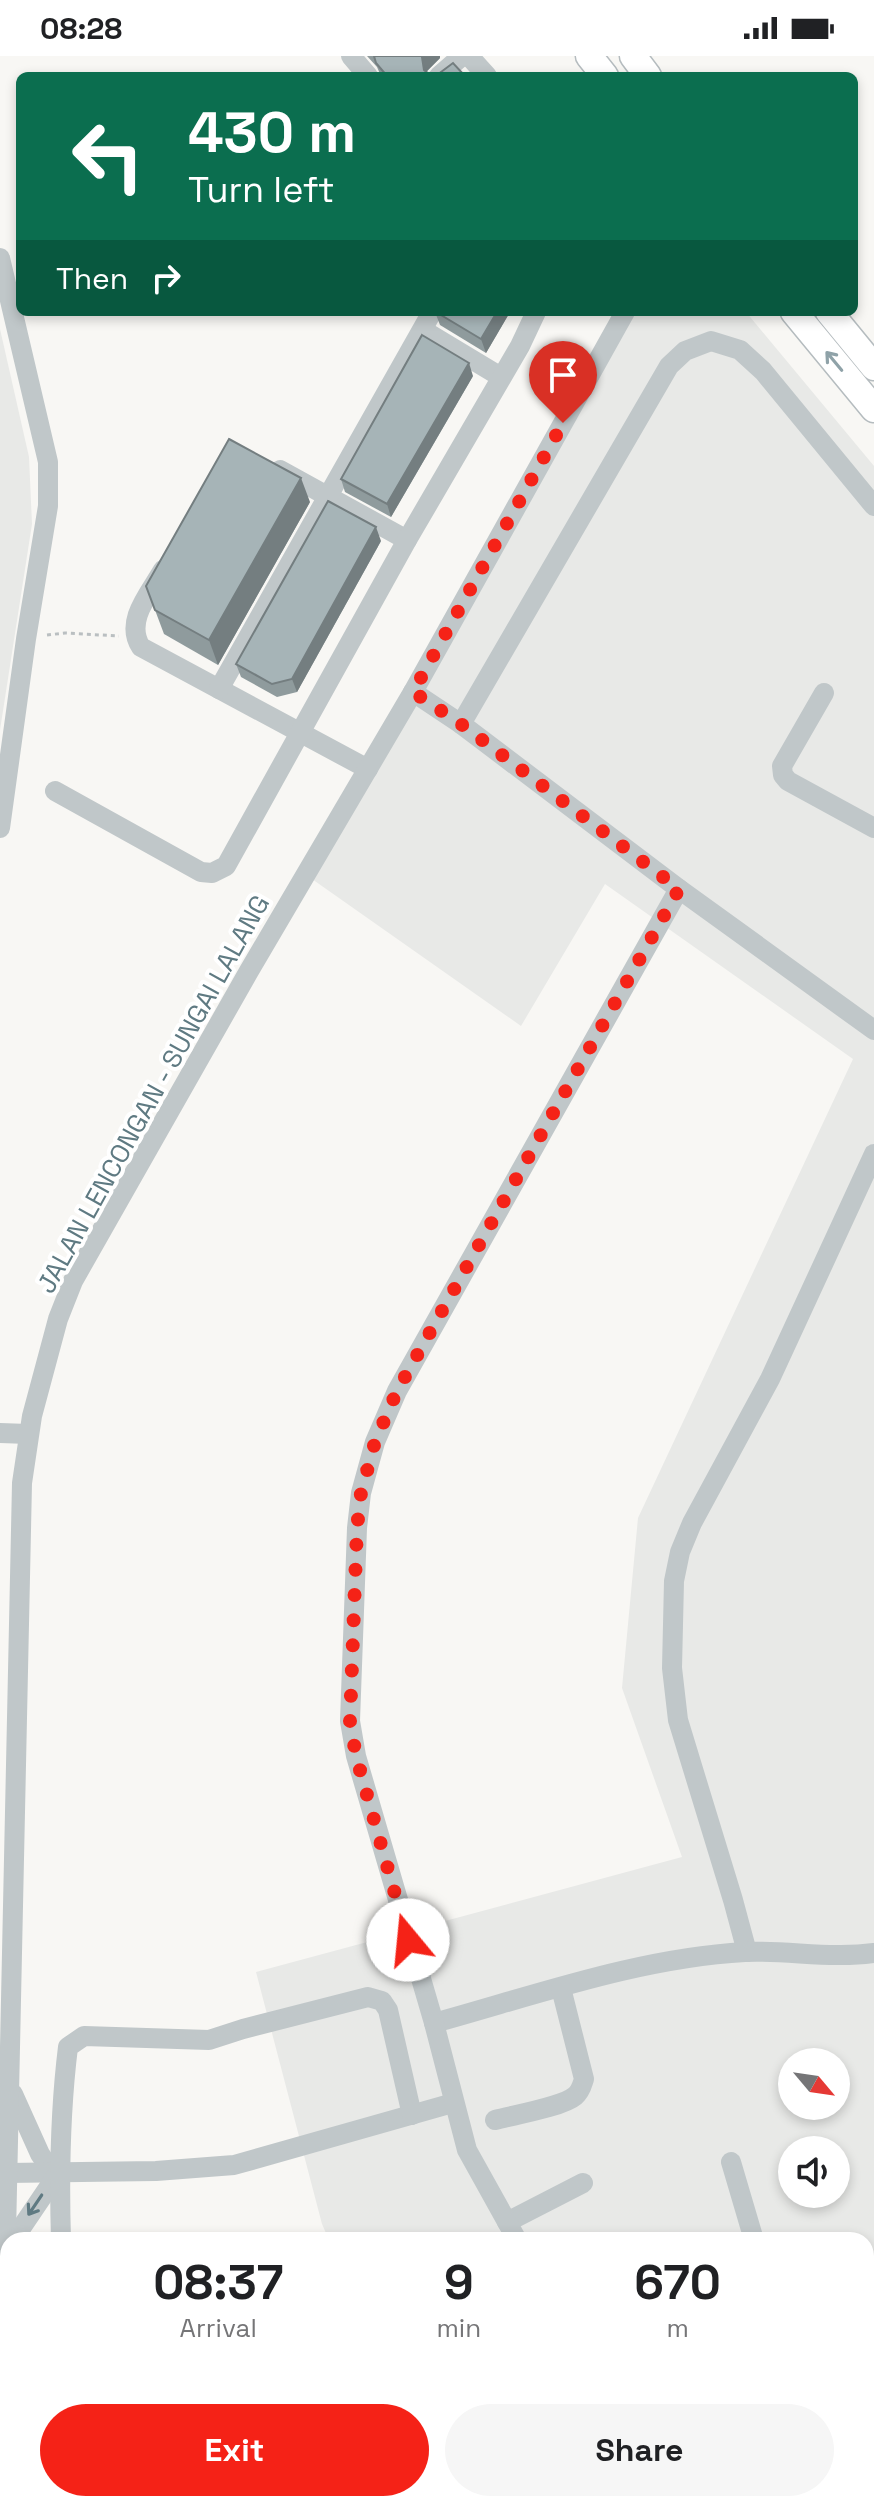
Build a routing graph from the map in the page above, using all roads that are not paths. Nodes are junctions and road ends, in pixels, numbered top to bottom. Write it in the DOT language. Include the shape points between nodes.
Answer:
graph roads {
  1 [pos="351,56"];
  2 [pos="462,56"];
  3 [pos="469,56"];
  4 [pos="589,56"];
  5 [pos="365,72"];
  6 [pos="444,72"];
  7 [pos="483,72"];
  8 [pos="602,72"];
  9 [pos="0,258"];
  10 [pos="534,316"];
  11 [pos="623,316"];
  12 [pos="797,316"];
  13 [pos="427,321"];
  14 [pos="837,322"];
  15 [pos="874,344"];
  16 [pos="874,367"];
  17 [pos="501,377"];
  18 [pos="874,409"];
  19 [pos="264,461"];
  20 [pos="329,497"];
  21 [pos="874,506"];
  22 [pos="407,540"];
  23 [pos="175,549"];
  24 [pos="219,689"];
  25 [pos="413,692"];
  26 [pos="824,693"];
  27 [pos="461,724"];
  28 [pos="301,732"];
  29 [pos="6,735"];
  30 [pos="368,769"];
  31 [pos="55,791"];
  32 [pos="0,828"];
  33 [pos="874,828"];
  34 [pos="679,889"];
  35 [pos="874,1030"];
  36 [pos="874,1154"];
  37 [pos="0,1433"];
  38 [pos="28,1434"];
  39 [pos="747,1952"];
  40 [pos="874,1953"];
  41 [pos="561,1988"];
  42 [pos="434,2023"];
  43 [pos="9,2083"];
  44 [pos="453,2103"];
  45 [pos="412,2115"];
  46 [pos="495,2120"];
  47 [pos="731,2162"];
  48 [pos="56,2172"];
  49 [pos="7,2173"];
  50 [pos="583,2183"];
  51 [pos="507,2222"];
  52 [pos="9,2232"];
  53 [pos="19,2232"];
  54 [pos="60,2232"];
  55 [pos="513,2232"];
  56 [pos="752,2232"];
  1 -- 5 [label="street"];
  2 -- 6 [label="street"];
  3 -- 7 [label="street"];
  4 -- 8 [label="main road"];
  9 -- 29 [label="street" via="48,462 48,506"];
  10 -- 17 [label="street"];
  11 -- 25 [label="street, JALAN LENCONGAN - SUNGAI LALANG"];
  18 -- 12 [label="main road, one-way"];
  13 -- 17 [label="street"];
  13 -- 20 [label="street"];
  14 -- 15 [label="street"];
  14 -- 16 [label="main road"];
  17 -- 22 [label="street"];
  19 -- 20 [label="street"];
  20 -- 22 [label="street"];
  20 -- 24 [label="street"];
  21 -- 27 [label="street" via="740,350 711,341 685,351 669,366"];
  22 -- 28 [label="street"];
  23 -- 24 [label="street" via="138,613 135,637 141,647"];
  24 -- 28 [label="street"];
  25 -- 27 [label="street"];
  25 -- 30 [label="street, JALAN LENCONGAN - SUNGAI LALANG"];
  26 -- 33 [label="street" via="782,766 783,775"];
  27 -- 34 [label="street"];
  28 -- 30 [label="street"];
  28 -- 31 [label="street" via="226,866 212,873 201,872"];
  29 -- 32 [label="street"];
  30 -- 38 [label="street, JALAN LENCONGAN - SUNGAI LALANG" via="73,1281"];
  34 -- 35 [label="street"];
  34 -- 42 [label="street" via="397,1391 361,1493 350,1721"];
  36 -- 39 [label="street" via="763,1394 692,1523 674,1581 672,1668 678,1720"];
  37 -- 38 [label="street"];
  38 -- 43 [label="street, JALAN LENCONGAN - SUNGAI LALANG" via="21,1514"];
  39 -- 40 [label="street"];
  39 -- 41 [label="street" via="669,1961"];
  41 -- 42 [label="street"];
  41 -- 46 [label="street" via="582,2088 563,2102"];
  42 -- 44 [label="street"];
  43 -- 48 [label="street" via="24,2120"];
  43 -- 49 [label="street, JALAN LENCONGAN - SUNGAI LALANG"];
  44 -- 45 [label="street"];
  44 -- 51 [label="street" via="467,2150"];
  45 -- 48 [label="street" via="234,2165"];
  45 -- 48 [label="street" via="388,2010 382,2001 368,1997 209,2040 84,2036 68,2047"];
  47 -- 56 [label="street"];
  48 -- 49 [label="street"];
  48 -- 53 [label="street, one-way"];
  48 -- 54 [label="street"];
  49 -- 52 [label="street, JALAN LENCONGAN - SUNGAI LALANG"];
  50 -- 51 [label="street"];
  51 -- 55 [label="street"];
}
